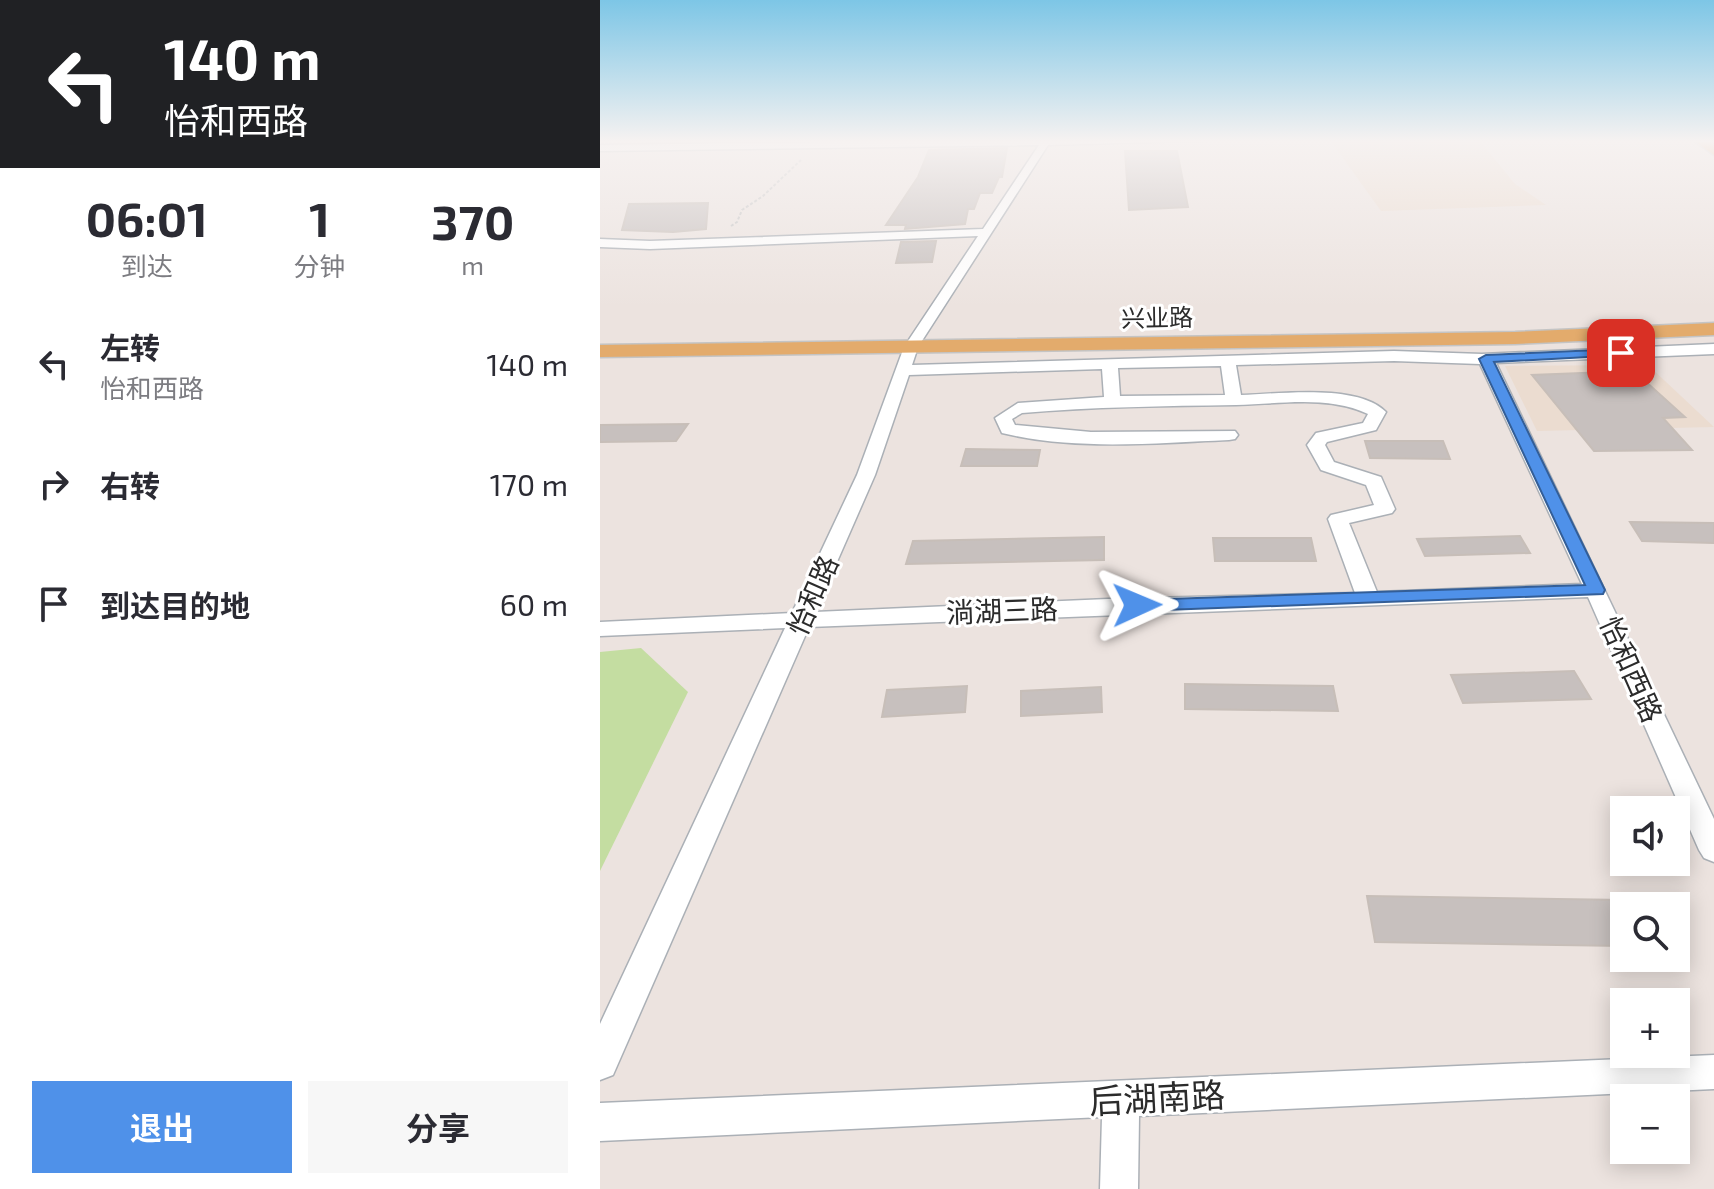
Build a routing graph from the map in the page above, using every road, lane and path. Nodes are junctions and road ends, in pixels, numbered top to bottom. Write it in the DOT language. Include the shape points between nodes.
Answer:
graph roads {
  1 [pos="761,195"];
  2 [pos="1011,195"];
  3 [pos="987,232"];
  4 [pos="716,242"];
  5 [pos="600,243"];
  6 [pos="1714,329"];
  7 [pos="1714,341"];
  8 [pos="1714,349"];
  9 [pos="600,351"];
  10 [pos="908,357"];
  11 [pos="1486,359"];
  12 [pos="600,360"];
  13 [pos="1228,361"];
  14 [pos="1110,364"];
  15 [pos="1234,400"];
  16 [pos="1112,401"];
  17 [pos="1229,435"];
  18 [pos="1596,590"];
  19 [pos="1369,600"];
  20 [pos="801,618"];
  21 [pos="600,629"];
  22 [pos="1714,850"];
  23 [pos="600,1063"];
  24 [pos="1714,1072"];
  25 [pos="1121,1098"];
  26 [pos="600,1122"];
  27 [pos="1119,1189"];
  1 -- 4 [label="path"];
  2 -- 3 [label="street, 怡和路"];
  3 -- 4 [label="street"];
  3 -- 10 [label="street, 怡和路"];
  4 -- 5 [label="street"];
  6 -- 10 [label="main road, 兴业路"];
  7 -- 10 [label="main road, 兴业路"];
  8 -- 11 [label="street"];
  9 -- 10 [label="main road, 兴业路"];
  10 -- 12 [label="main road, 兴业路"];
  10 -- 14 [label="street"];
  10 -- 20 [label="street, 怡和路" via="866,475"];
  11 -- 13 [label="street"];
  11 -- 18 [label="street, 怡和西路"];
  13 -- 14 [label="street"];
  13 -- 15 [label="street"];
  14 -- 16 [label="street"];
  15 -- 16 [label="street"];
  15 -- 19 [label="street" via="1336,400 1364,403 1378,412 1370,426 1322,437 1316,445 1327,466 1374,481 1385,509 1338,519"];
  16 -- 17 [label="street" via="1018,408 1003,418 1008,429 1034,434"];
  18 -- 19 [label="street, 淌湖三路"];
  18 -- 22 [label="street, 怡和西路"];
  19 -- 20 [label="street, 淌湖三路"];
  20 -- 21 [label="street, 淌湖三路"];
  20 -- 23 [label="street, 怡和路"];
  24 -- 25 [label="street, 后湖南路"];
  25 -- 26 [label="street, 后湖南路"];
  25 -- 27 [label="street"];
}
